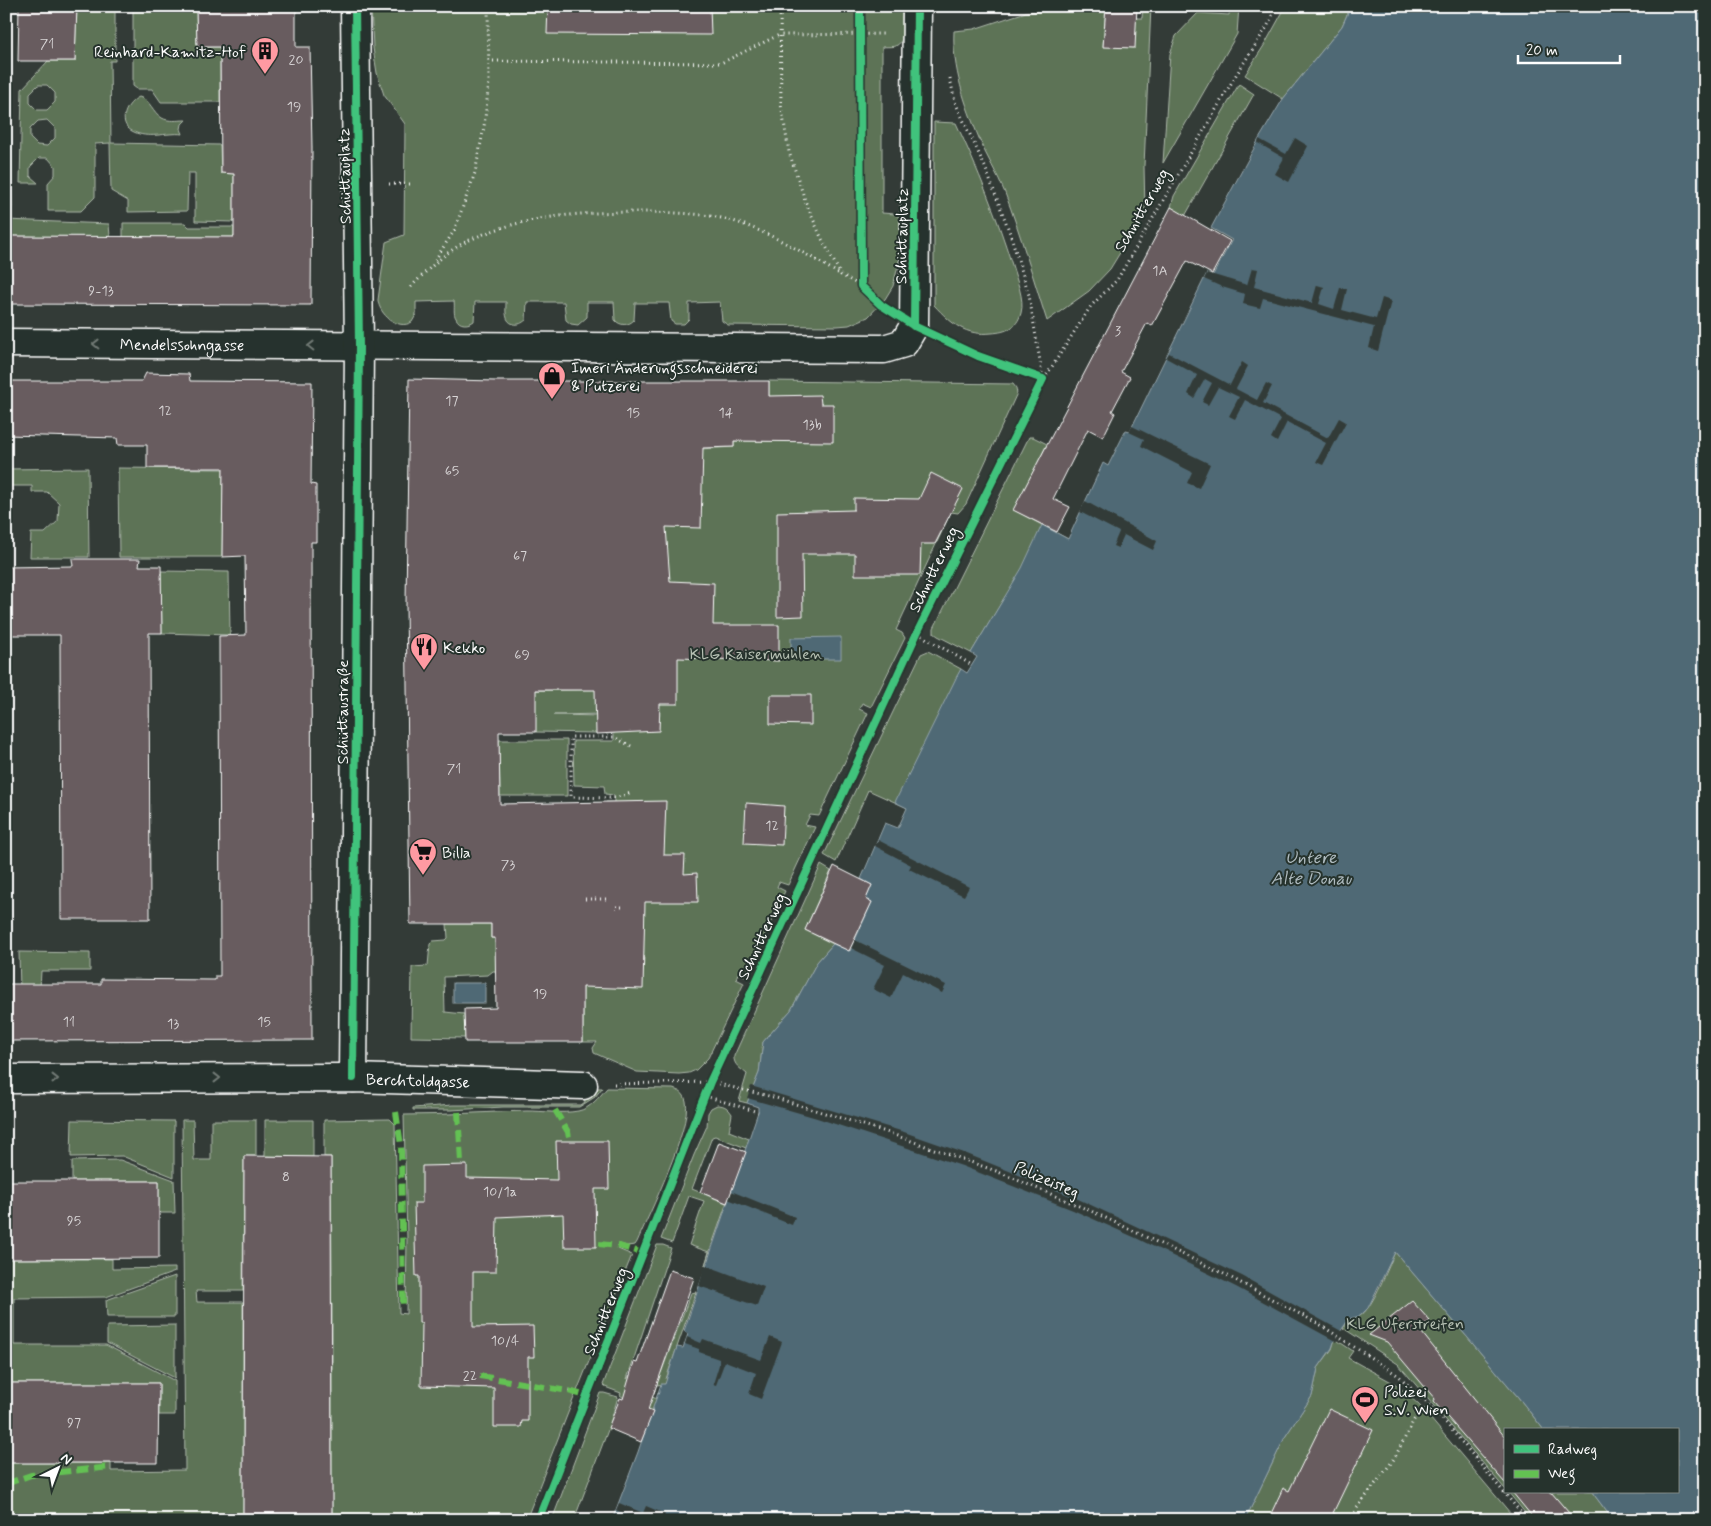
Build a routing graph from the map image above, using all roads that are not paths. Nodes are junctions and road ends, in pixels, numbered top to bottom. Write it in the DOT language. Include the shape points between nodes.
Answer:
graph roads {
  1 [pos="355,6"];
  2 [pos="917,6"];
  3 [pos="6,343"];
  4 [pos="359,346"];
  5 [pos="354,1078"];
  6 [pos="6,1079"];
  7 [pos="583,1085"];
  1 -- 4 [label="street, Schüttauplatz"];
  2 -- 4 [label="street, Schüttauplatz" via="914,326 904,343 884,349"];
  4 -- 3 [label="street, Mendelssohngasse, one-way"];
  4 -- 5 [label="street, Schüttaustraße"];
  6 -- 5 [label="street, Berchtoldgasse, one-way"];
  5 -- 7 [label="street, Berchtoldgasse"];
}
